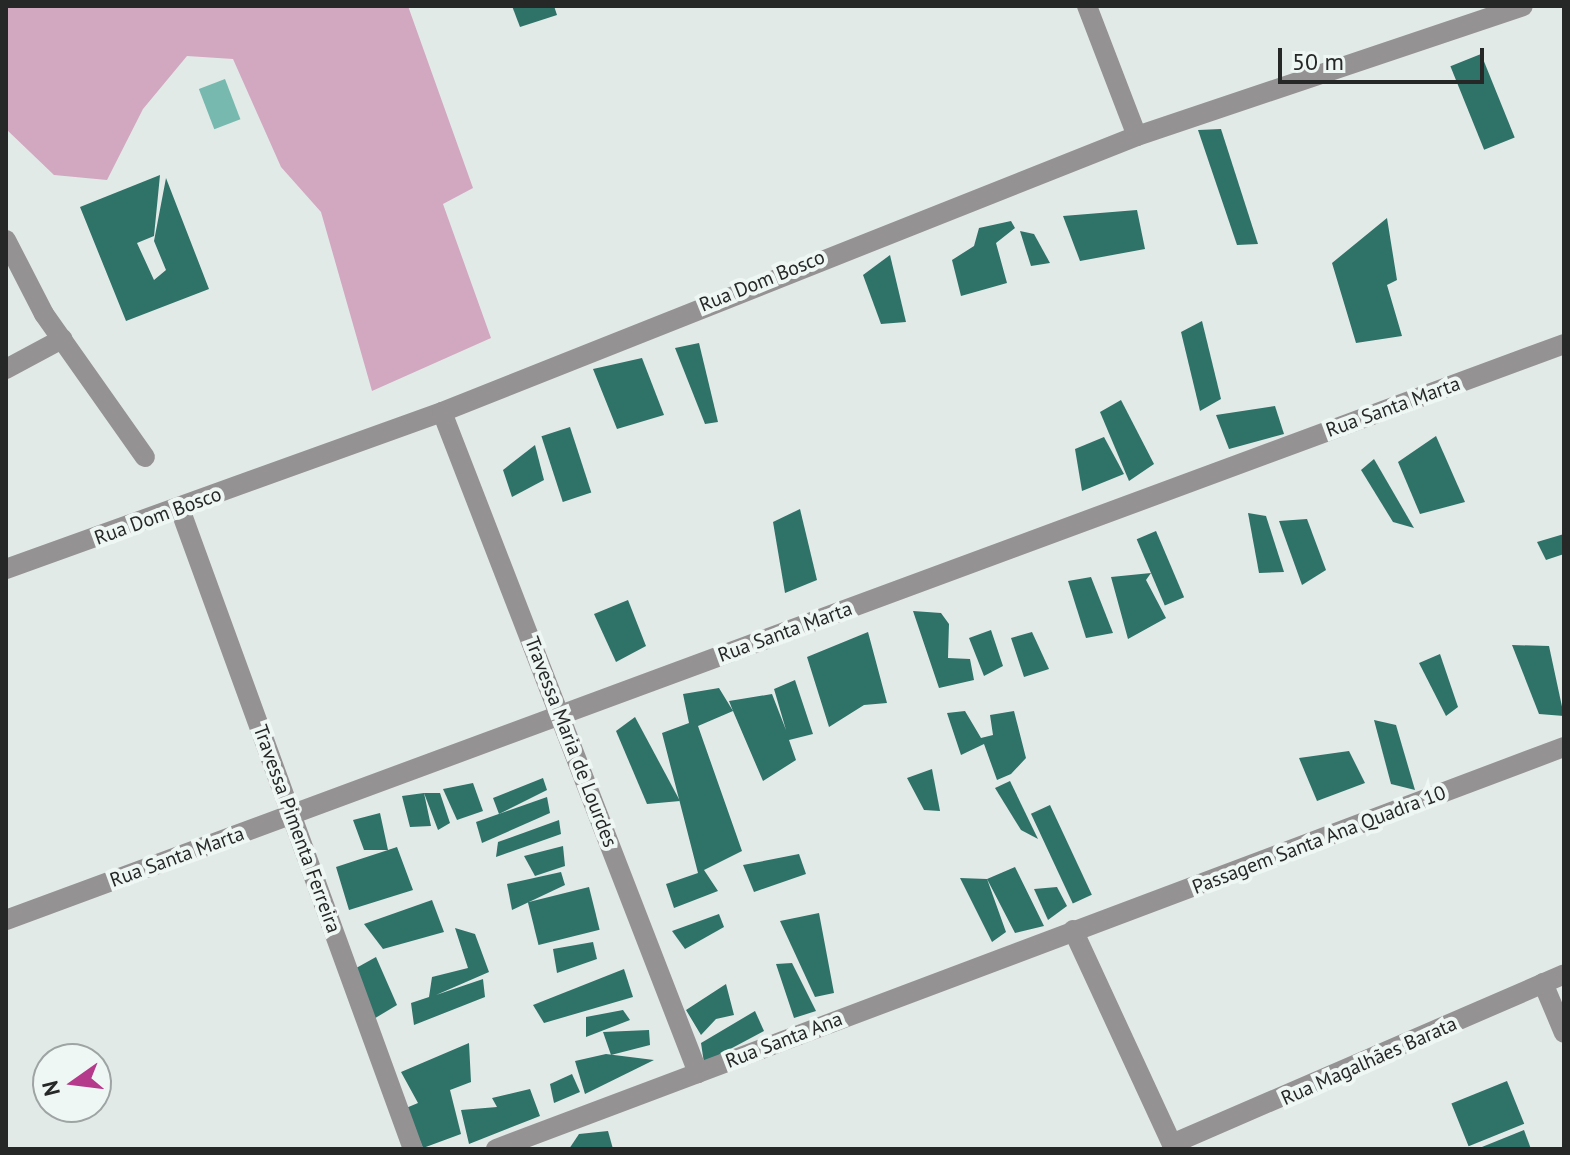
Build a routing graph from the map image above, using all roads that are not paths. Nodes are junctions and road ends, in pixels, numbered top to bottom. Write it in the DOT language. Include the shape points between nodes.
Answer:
graph roads {
  1 [pos="1087,6"];
  2 [pos="1523,6"];
  3 [pos="1137,136"];
  4 [pos="6,240"];
  5 [pos="62,339"];
  6 [pos="1564,344"];
  7 [pos="6,369"];
  8 [pos="442,412"];
  9 [pos="145,457"];
  10 [pos="180,509"];
  11 [pos="6,569"];
  12 [pos="561,715"];
  13 [pos="1564,747"];
  14 [pos="291,814"];
  15 [pos="6,920"];
  16 [pos="1073,930"];
  17 [pos="1564,974"];
  18 [pos="1543,983"];
  19 [pos="1564,1033"];
  20 [pos="698,1073"];
  21 [pos="1173,1147"];
  22 [pos="413,1149"];
  23 [pos="496,1149"];
  1 -- 3 [label="street"];
  2 -- 3 [label="street, Rua Dom Bosco"];
  3 -- 8 [label="street, Rua Dom Bosco"];
  4 -- 5 [label="street"];
  5 -- 7 [label="street"];
  5 -- 9 [label="street"];
  6 -- 12 [label="street, Rua Santa Marta"];
  8 -- 10 [label="street, Rua Dom Bosco"];
  8 -- 12 [label="street, Travessa Maria de Lourdes"];
  10 -- 11 [label="street, Rua Dom Bosco"];
  10 -- 14 [label="street, Travessa Pimenta Ferreira"];
  12 -- 14 [label="street, Rua Santa Marta"];
  12 -- 20 [label="street, Travessa Maria de Lourdes"];
  13 -- 16 [label="street, Passagem Santa Ana Quadra 10"];
  14 -- 15 [label="street, Rua Santa Marta"];
  14 -- 22 [label="street, Travessa Pimenta Ferreira"];
  16 -- 20 [label="street, Rua Santa Ana"];
  16 -- 21 [label="street"];
  17 -- 18 [label="street, Rua Magalhães Barata"];
  18 -- 19 [label="street"];
  18 -- 21 [label="street, Rua Magalhães Barata"];
  20 -- 23 [label="street, Rua Santa Ana"];
}
